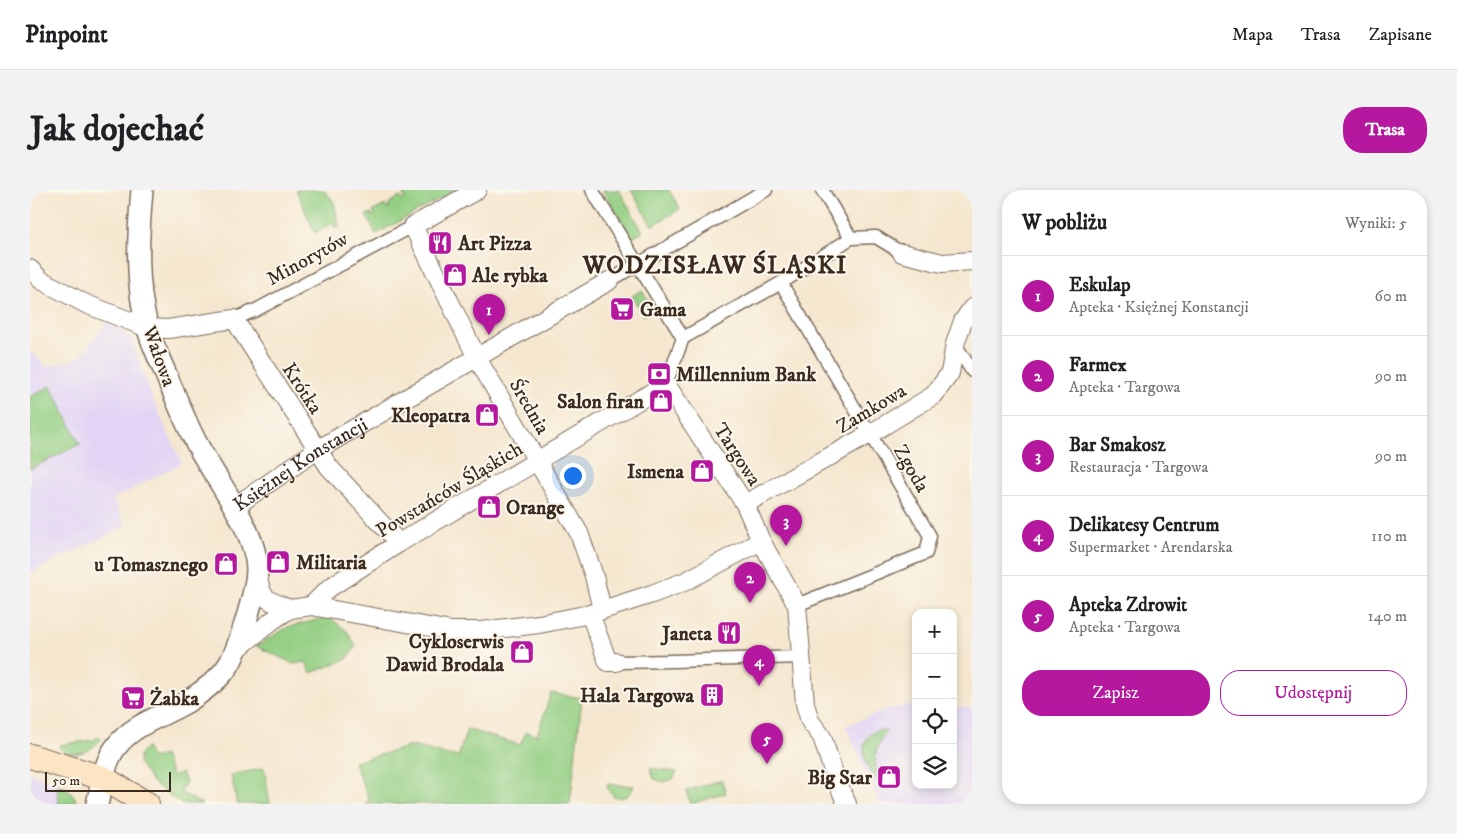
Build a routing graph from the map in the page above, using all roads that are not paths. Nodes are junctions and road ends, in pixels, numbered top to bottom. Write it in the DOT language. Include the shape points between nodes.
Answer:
graph roads {
  1 [pos="142,190"];
  2 [pos="477,190"];
  3 [pos="592,190"];
  4 [pos="766,190"];
  5 [pos="822,190"];
  6 [pos="413,226"];
  7 [pos="852,238"];
  8 [pos="902,253"];
  9 [pos="972,261"];
  10 [pos="637,265"];
  11 [pos="30,268"];
  12 [pos="610,281"];
  13 [pos="781,283"];
  14 [pos="972,308"];
  15 [pos="234,319"];
  16 [pos="148,328"];
  17 [pos="683,338"];
  18 [pos="955,344"];
  19 [pos="477,358"];
  20 [pos="972,371"];
  21 [pos="666,384"];
  22 [pos="870,434"];
  23 [pos="317,450"];
  24 [pos="536,461"];
  25 [pos="745,504"];
  26 [pos="234,507"];
  27 [pos="761,541"];
  28 [pos="399,543"];
  29 [pos="257,569"];
  30 [pos="797,605"];
  31 [pos="311,606"];
  32 [pos="290,609"];
  33 [pos="596,612"];
  34 [pos="236,650"];
  35 [pos="800,657"];
  36 [pos="618,662"];
  37 [pos="30,756"];
  38 [pos="103,778"];
  39 [pos="97,804"];
  40 [pos="147,804"];
  41 [pos="847,804"];
  1 -- 16 [label="street, Wałowa" via="140,273"];
  2 -- 6 [label="street, Minorytów"];
  3 -- 10 [label="street"];
  4 -- 10 [label="street"];
  5 -- 7 [label="street"];
  6 -- 15 [label="street, Minorytów"];
  6 -- 19 [label="street, Średnia"];
  7 -- 8 [label="street" via="876,237"];
  7 -- 13 [label="street"];
  8 -- 9 [label="street" via="942,263"];
  10 -- 12 [label="street"];
  10 -- 17 [label="street"];
  11 -- 16 [label="street" via="41,280 86,304"];
  12 -- 19 [label="street, Księżnej Konstancji"];
  13 -- 17 [label="street"];
  13 -- 22 [label="street, Zgoda"];
  14 -- 18 [label="street, Zamkowa" via="963,321"];
  15 -- 16 [label="street, Minorytów" via="168,329"];
  15 -- 23 [label="street, Krótka"];
  16 -- 26 [label="street, Wałowa" via="196,442"];
  17 -- 21 [label="street"];
  18 -- 20 [label="street"];
  18 -- 22 [label="street, Zamkowa" via="950,373 934,395"];
  19 -- 23 [label="street, Księżnej Konstancji"];
  19 -- 24 [label="street, Średnia"];
  21 -- 24 [label="street, Powstańców Śląskich"];
  21 -- 25 [label="street, Targowa"];
  22 -- 25 [label="street, Zamkowa"];
  22 -- 30 [label="street, Zgoda" via="930,536 926,553"];
  23 -- 26 [label="street, Księżnej Konstancji"];
  23 -- 28 [label="street, Krótka"];
  24 -- 28 [label="street, Powstańców Śląskich"];
  24 -- 33 [label="street, Średnia" via="579,533 594,576"];
  25 -- 27 [label="street, Targowa"];
  26 -- 29 [label="street, Księżnej Konstancji" via="249,538"];
  27 -- 30 [label="street, Targowa"];
  27 -- 33 [label="street" via="686,581"];
  28 -- 31 [label="street, Powstańców Śląskich" via="330,588"];
  29 -- 32 [label="street" via="260,590 265,599"];
  29 -- 34 [label="street, Księżnej Konstancji" via="250,606"];
  30 -- 35 [label="street, Targowa"];
  31 -- 32 [label="street"];
  31 -- 33 [label="street" via="452,631 539,624"];
  32 -- 34 [label="street"];
  33 -- 36 [label="street, Średnia" via="608,662"];
  34 -- 38 [label="street, Księżnej Konstancji" via="228,667 207,688 132,730 115,747"];
  35 -- 36 [label="street"];
  35 -- 41 [label="street, Targowa" via="810,721 822,737"];
  37 -- 38 [label="main road"];
  38 -- 39 [label="street, Księżnej Konstancji"];
  38 -- 40 [label="main road"];
}
